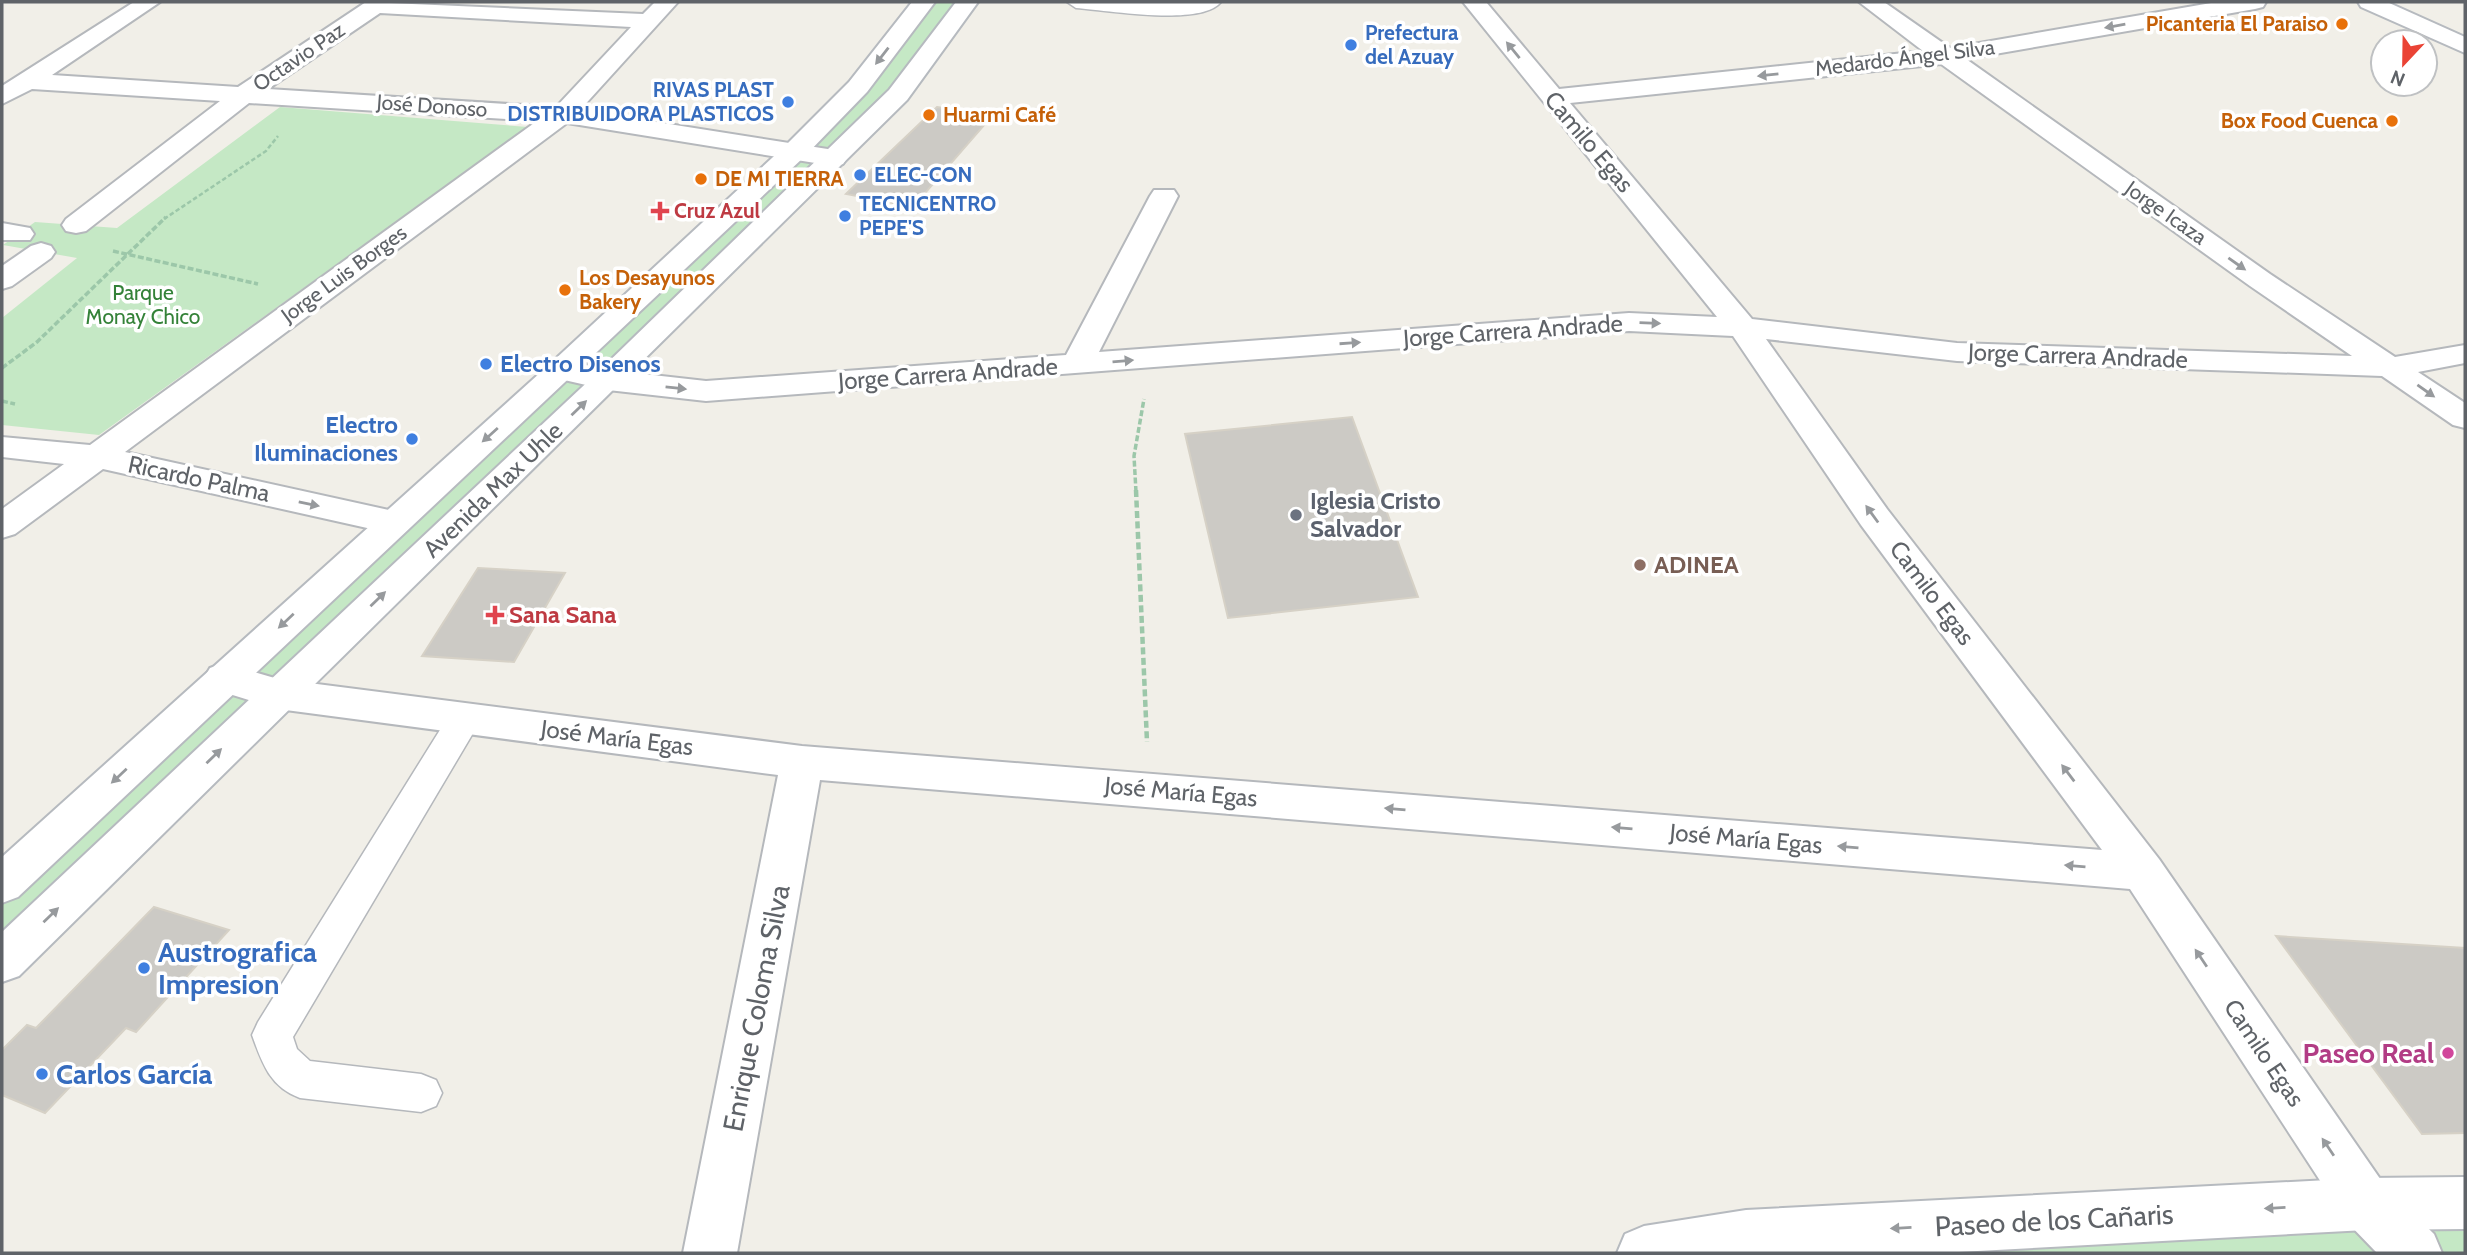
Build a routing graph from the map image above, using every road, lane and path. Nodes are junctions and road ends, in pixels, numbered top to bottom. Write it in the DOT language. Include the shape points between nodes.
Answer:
graph roads {
  1 [pos="149,2"];
  2 [pos="667,2"];
  3 [pos="924,2"];
  4 [pos="967,2"];
  5 [pos="1076,2"];
  6 [pos="1212,2"];
  7 [pos="1474,2"];
  8 [pos="1870,2"];
  9 [pos="2255,2"];
  10 [pos="2368,2"];
  11 [pos="378,4"];
  12 [pos="647,21"];
  13 [pos="2465,46"];
  14 [pos="1945,56"];
  15 [pos="26,82"];
  16 [pos="244,94"];
  17 [pos="2,97"];
  18 [pos="1552,97"];
  19 [pos="562,115"];
  20 [pos="795,152"];
  21 [pos="834,158"];
  22 [pos="1164,196"];
  23 [pos="76,225"];
  24 [pos="21,239"];
  25 [pos="112,251"];
  26 [pos="125,253"];
  27 [pos="2,280"];
  28 [pos="313,296"];
  29 [pos="1742,327"];
  30 [pos="2465,354"];
  31 [pos="1151,358"];
  32 [pos="1077,364"];
  33 [pos="2391,367"];
  34 [pos="2,369"];
  35 [pos="562,370"];
  36 [pos="608,380"];
  37 [pos="2465,418"];
  38 [pos="2,447"];
  39 [pos="95,456"];
  40 [pos="394,522"];
  41 [pos="2,526"];
  42 [pos="224,678"];
  43 [pos="278,694"];
  44 [pos="465,719"];
  45 [pos="803,762"];
  46 [pos="1149,789"];
  47 [pos="2143,872"];
  48 [pos="2,884"];
  49 [pos="2,962"];
  50 [pos="421,1093"];
  51 [pos="2465,1203"];
  52 [pos="2366,1204"];
  53 [pos="1749,1245"];
  54 [pos="710,1253"];
  55 [pos="1644,1253"];
  56 [pos="2415,1253"];
  1 -- 15 [label="street"];
  2 -- 12 [label="street, Jorge Luis Borges"];
  3 -- 20 [label="street, Avenida Max Uhle, one-way" via="858,88"];
  4 -- 21 [label="street, Avenida Max Uhle" via="898,95"];
  5 -- 6 [label="lane" via="1177,8"];
  18 -- 7 [label="street, Camilo Egas, one-way"];
  8 -- 14 [label="street, Jorge Icaza"];
  9 -- 14 [label="street, Medardo Ángel Silva, one-way"];
  10 -- 13 [label="street"];
  11 -- 12 [label="street, Octavio Paz"];
  11 -- 16 [label="street, Octavio Paz"];
  12 -- 19 [label="street, Jorge Luis Borges"];
  14 -- 18 [label="street, Medardo Ángel Silva, one-way"];
  14 -- 33 [label="street, Jorge Icaza, one-way" via="2260,280"];
  15 -- 16 [label="street, José Donoso"];
  15 -- 17 [label="street"];
  16 -- 19 [label="street, José Donoso"];
  16 -- 23 [label="street, Octavio Paz"];
  16 -- 26 [label="path" via="281,107 286,128 266,151 166,217"];
  18 -- 29 [label="street, Camilo Egas"];
  19 -- 20 [label="street, José Donoso"];
  19 -- 28 [label="street, Jorge Luis Borges"];
  20 -- 21 [label="street, José Donoso"];
  20 -- 35 [label="street, Avenida Max Uhle"];
  21 -- 36 [label="street, Avenida Max Uhle"];
  22 -- 32 [label="street"];
  24 -- 27 [label="street"];
  25 -- 26 [label="path"];
  26 -- 28 [label="path"];
  26 -- 34 [label="path" via="37,342"];
  28 -- 39 [label="street, Jorge Luis Borges"];
  31 -- 29 [label="street, Jorge Carrera Andrade, one-way" via="1629,322"];
  29 -- 33 [label="street, Jorge Carrera Andrade" via="1957,352"];
  47 -- 29 [label="street, Camilo Egas, one-way" via="1874,517"];
  30 -- 33 [label="street, Jorge Carrera Andrade"];
  32 -- 31 [label="street, Jorge Carrera Andrade, one-way"];
  31 -- 46 [label="path" via="1134,456"];
  36 -- 32 [label="street, Jorge Carrera Andrade, one-way" via="706,391"];
  33 -- 37 [label="street, Jorge Icaza, one-way"];
  35 -- 36 [label="street, Jorge Carrera Andrade"];
  35 -- 40 [label="street, Avenida Max Uhle, one-way"];
  43 -- 36 [label="street, Avenida Max Uhle, one-way"];
  38 -- 39 [label="street, Ricardo Palma"];
  39 -- 40 [label="street, Ricardo Palma, one-way"];
  39 -- 41 [label="street, Jorge Luis Borges"];
  40 -- 42 [label="street, Avenida Max Uhle, one-way"];
  42 -- 43 [label="street, José María Egas"];
  42 -- 48 [label="street, Avenida Max Uhle, one-way"];
  43 -- 44 [label="street, José María Egas"];
  49 -- 43 [label="street, Avenida Max Uhle, one-way"];
  44 -- 45 [label="street, José María Egas"];
  44 -- 50 [label="lane" via="272,1035 281,1060 300,1079"];
  45 -- 46 [label="street, José María Egas"];
  45 -- 54 [label="street, Enrique Coloma Silva"];
  47 -- 46 [label="street, José María Egas, one-way"];
  52 -- 47 [label="street, Camilo Egas, one-way"];
  51 -- 52 [label="street, Paseo de los Cañaris"];
  52 -- 53 [label="street, Paseo de los Cañaris, one-way"];
  52 -- 56 [label="street, Camilo Egas"];
  53 -- 55 [label="street, Paseo de los Cañaris"];
}
